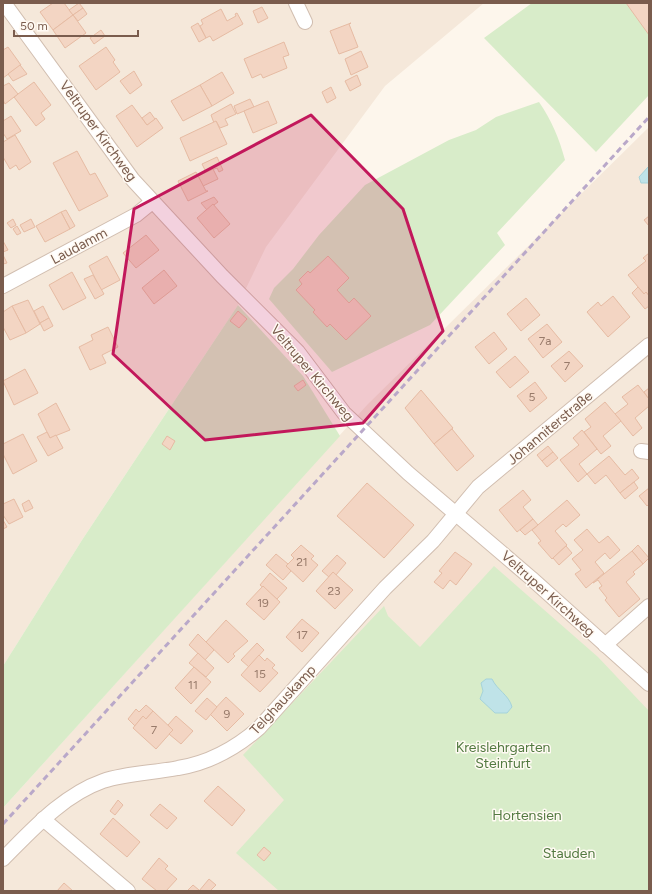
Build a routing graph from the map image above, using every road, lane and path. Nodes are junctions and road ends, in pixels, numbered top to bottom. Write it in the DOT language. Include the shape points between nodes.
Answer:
graph roads {
  1 [pos="4,3"];
  2 [pos="296,3"];
  3 [pos="305,22"];
  4 [pos="152,202"];
  5 [pos="3,286"];
  6 [pos="649,344"];
  7 [pos="454,514"];
  8 [pos="649,606"];
  9 [pos="605,645"];
  10 [pos="649,684"];
  11 [pos="43,819"];
  12 [pos="3,859"];
  13 [pos="128,891"];
  1 -- 4 [label="street, Veltruper Kirchweg"];
  2 -- 3 [label="street"];
  4 -- 5 [label="street, Laudamm" via="136,215"];
  4 -- 7 [label="street, Veltruper Kirchweg" via="298,352 344,413"];
  6 -- 7 [label="street, Johanniterstraße" via="478,487"];
  7 -- 9 [label="street, Veltruper Kirchweg" via="531,578"];
  7 -- 11 [label="street, Telghauskamp" via="434,541 385,588 259,728 246,739 212,758 179,768 102,781 75,794"];
  8 -- 9 [label="street"];
  9 -- 10 [label="street, Veltruper Kirchweg"];
  11 -- 12 [label="street, Telghauskamp"];
  11 -- 13 [label="street"];
}
